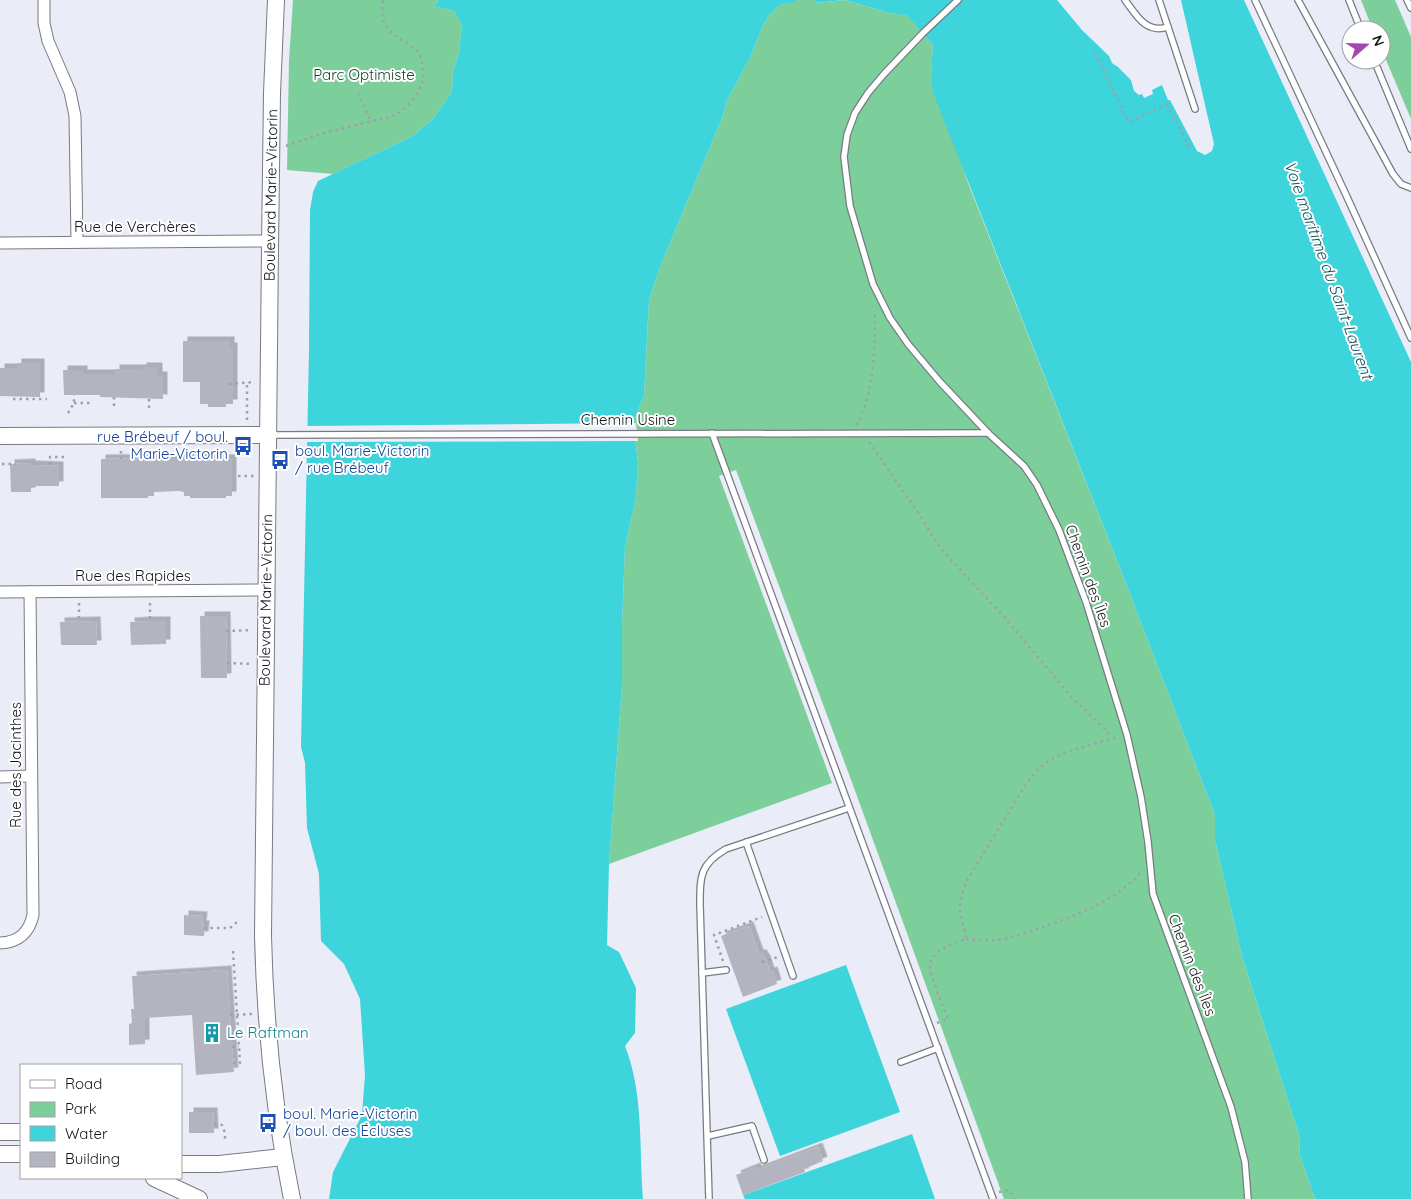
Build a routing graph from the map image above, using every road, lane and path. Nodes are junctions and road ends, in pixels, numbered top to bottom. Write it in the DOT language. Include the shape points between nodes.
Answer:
graph roads {
  1 [pos="44,0"];
  2 [pos="276,0"];
  3 [pos="383,0"];
  4 [pos="958,0"];
  5 [pos="1125,0"];
  6 [pos="1159,0"];
  7 [pos="1255,0"];
  8 [pos="1298,0"];
  9 [pos="1348,0"];
  10 [pos="1407,0"];
  11 [pos="1411,8"];
  12 [pos="1357,20"];
  13 [pos="1168,27"];
  14 [pos="1095,53"];
  15 [pos="1378,70"];
  16 [pos="358,93"];
  17 [pos="1171,102"];
  18 [pos="1167,104"];
  19 [pos="1195,109"];
  20 [pos="371,121"];
  21 [pos="284,146"];
  22 [pos="1411,148"];
  23 [pos="1191,149"];
  24 [pos="1411,188"];
  25 [pos="270,240"];
  26 [pos="77,242"];
  27 [pos="0,243"];
  28 [pos="873,284"];
  29 [pos="1411,338"];
  30 [pos="247,382"];
  31 [pos="259,382"];
  32 [pos="229,384"];
  33 [pos="74,395"];
  34 [pos="114,397"];
  35 [pos="148,398"];
  36 [pos="13,399"];
  37 [pos="47,399"];
  38 [pos="74,403"];
  39 [pos="90,403"];
  40 [pos="114,409"];
  41 [pos="149,410"];
  42 [pos="68,413"];
  43 [pos="247,422"];
  44 [pos="712,433"];
  45 [pos="849,433"];
  46 [pos="861,433"];
  47 [pos="988,433"];
  48 [pos="269,435"];
  49 [pos="0,436"];
  50 [pos="66,457"];
  51 [pos="2,464"];
  52 [pos="16,464"];
  53 [pos="50,466"];
  54 [pos="238,476"];
  55 [pos="258,476"];
  56 [pos="266,590"];
  57 [pos="78,591"];
  58 [pos="150,591"];
  59 [pos="0,592"];
  60 [pos="30,592"];
  61 [pos="150,621"];
  62 [pos="79,622"];
  63 [pos="256,630"];
  64 [pos="226,631"];
  65 [pos="227,663"];
  66 [pos="256,664"];
  67 [pos="1127,735"];
  68 [pos="1112,738"];
  69 [pos="31,776"];
  70 [pos="0,777"];
  71 [pos="849,808"];
  72 [pos="746,842"];
  73 [pos="1149,859"];
  74 [pos="760,918"];
  75 [pos="237,922"];
  76 [pos="204,928"];
  77 [pos="966,939"];
  78 [pos="0,943"];
  79 [pos="233,951"];
  80 [pos="777,957"];
  81 [pos="762,962"];
  82 [pos="726,970"];
  83 [pos="702,973"];
  84 [pos="793,976"];
  85 [pos="256,1014"];
  86 [pos="230,1015"];
  87 [pos="237,1015"];
  88 [pos="930,1026"];
  89 [pos="239,1046"];
  90 [pos="232,1047"];
  91 [pos="938,1048"];
  92 [pos="901,1062"];
  93 [pos="233,1063"];
  94 [pos="214,1124"];
  95 [pos="0,1132"];
  96 [pos="20,1132"];
  97 [pos="708,1136"];
  98 [pos="225,1140"];
  99 [pos="0,1154"];
  100 [pos="20,1154"];
  101 [pos="283,1157"];
  102 [pos="764,1160"];
  103 [pos="182,1164"];
  104 [pos="156,1179"];
  105 [pos="708,1190"];
  106 [pos="992,1197"];
  107 [pos="199,1199"];
  108 [pos="292,1199"];
  109 [pos="709,1199"];
  110 [pos="714,1199"];
  111 [pos="1015,1199"];
  112 [pos="1248,1199"];
  1 -- 26 [label="street" via="48,41 70,92 75,116"];
  2 -- 25 [label="street, Boulevard Marie-Victorin"];
  3 -- 20 [label="path" via="382,15 386,28 418,52 424,74 419,91 408,105 393,116"];
  4 -- 28 [label="lane, Chemin des Îles" via="868,93 855,113 847,135 844,156 849,198"];
  5 -- 13 [label="lane" via="1150,28"];
  6 -- 13 [label="lane"];
  7 -- 29 [label="lane"];
  8 -- 24 [label="lane" via="1393,174 1401,184"];
  9 -- 12 [label="lane"];
  10 -- 11 [label="lane"];
  13 -- 19 [label="lane"];
  14 -- 18 [label="path" via="1129,122"];
  15 -- 22 [label="lane"];
  16 -- 20 [label="path"];
  17 -- 18 [label="path"];
  18 -- 23 [label="path"];
  20 -- 21 [label="path"];
  25 -- 26 [label="street, Rue de Verchères"];
  25 -- 48 [label="street, Boulevard Marie-Victorin"];
  26 -- 27 [label="street, Rue de Verchères"];
  28 -- 45 [label="path" via="875,312 868,396"];
  28 -- 47 [label="lane, Chemin des Îles" via="908,344"];
  30 -- 31 [label="path"];
  30 -- 32 [label="path"];
  30 -- 43 [label="path"];
  33 -- 38 [label="path"];
  34 -- 40 [label="path"];
  35 -- 41 [label="path"];
  36 -- 37 [label="path"];
  38 -- 39 [label="path"];
  38 -- 42 [label="path"];
  44 -- 45 [label="lane, Chemin Usine"];
  44 -- 48 [label="lane, Chemin Usine"];
  44 -- 71 [label="lane"];
  45 -- 46 [label="lane, Chemin Usine"];
  46 -- 47 [label="lane, Chemin Usine"];
  46 -- 68 [label="path" via="941,549 1006,619 1072,699"];
  47 -- 67 [label="lane, Chemin des Îles" via="1024,466 1047,501 1086,602"];
  48 -- 49 [label="street"];
  48 -- 56 [label="street, Boulevard Marie-Victorin"];
  50 -- 53 [label="path" via="50,457"];
  51 -- 52 [label="path"];
  54 -- 55 [label="path"];
  56 -- 58 [label="street, Rue des Rapides"];
  56 -- 101 [label="street, Boulevard Marie-Victorin" via="264,978"];
  57 -- 58 [label="street, Rue des Rapides"];
  57 -- 60 [label="street, Rue des Rapides"];
  57 -- 62 [label="path"];
  58 -- 61 [label="path"];
  59 -- 60 [label="street, Rue des Rapides"];
  60 -- 69 [label="street, Rue des Jacinthes"];
  63 -- 64 [label="path"];
  65 -- 66 [label="path"];
  67 -- 68 [label="path"];
  67 -- 73 [label="lane, Chemin des Îles" via="1141,797"];
  68 -- 77 [label="path" via="1079,747 1050,760 1037,770 1018,796 966,882 960,907"];
  69 -- 70 [label="street"];
  69 -- 78 [label="street, Rue des Jacinthes" via="33,915 23,935 12,942"];
  71 -- 72 [label="lane"];
  71 -- 88 [label="lane"];
  72 -- 83 [label="lane" via="714,856 702,872"];
  72 -- 84 [label="lane"];
  73 -- 77 [label="path" via="1141,873 1126,887 1064,920 1008,938"];
  73 -- 112 [label="lane, Chemin des Îles" via="1159,914 1222,1080 1236,1126 1245,1162"];
  74 -- 82 [label="path" via="714,935"];
  75 -- 76 [label="path" via="230,928"];
  77 -- 88 [label="path" via="938,952 931,960 932,976 948,1019"];
  79 -- 87 [label="path"];
  80 -- 81 [label="path"];
  82 -- 83 [label="lane"];
  83 -- 97 [label="lane"];
  85 -- 87 [label="path"];
  86 -- 87 [label="path"];
  87 -- 89 [label="path"];
  88 -- 91 [label="lane"];
  89 -- 90 [label="path"];
  89 -- 93 [label="path" via="240,1063"];
  91 -- 92 [label="lane"];
  91 -- 106 [label="lane"];
  94 -- 98 [label="path" via="222,1125"];
  95 -- 96 [label="street"];
  97 -- 102 [label="lane" via="752,1126"];
  97 -- 105 [label="lane"];
  99 -- 100 [label="street"];
  101 -- 103 [label="street" via="219,1164"];
  101 -- 108 [label="street, Boulevard Marie-Victorin"];
  104 -- 107 [label="street"];
  105 -- 109 [label="lane"];
  105 -- 110 [label="lane"];
  106 -- 111 [label="path" via="1008,1190"];
}
